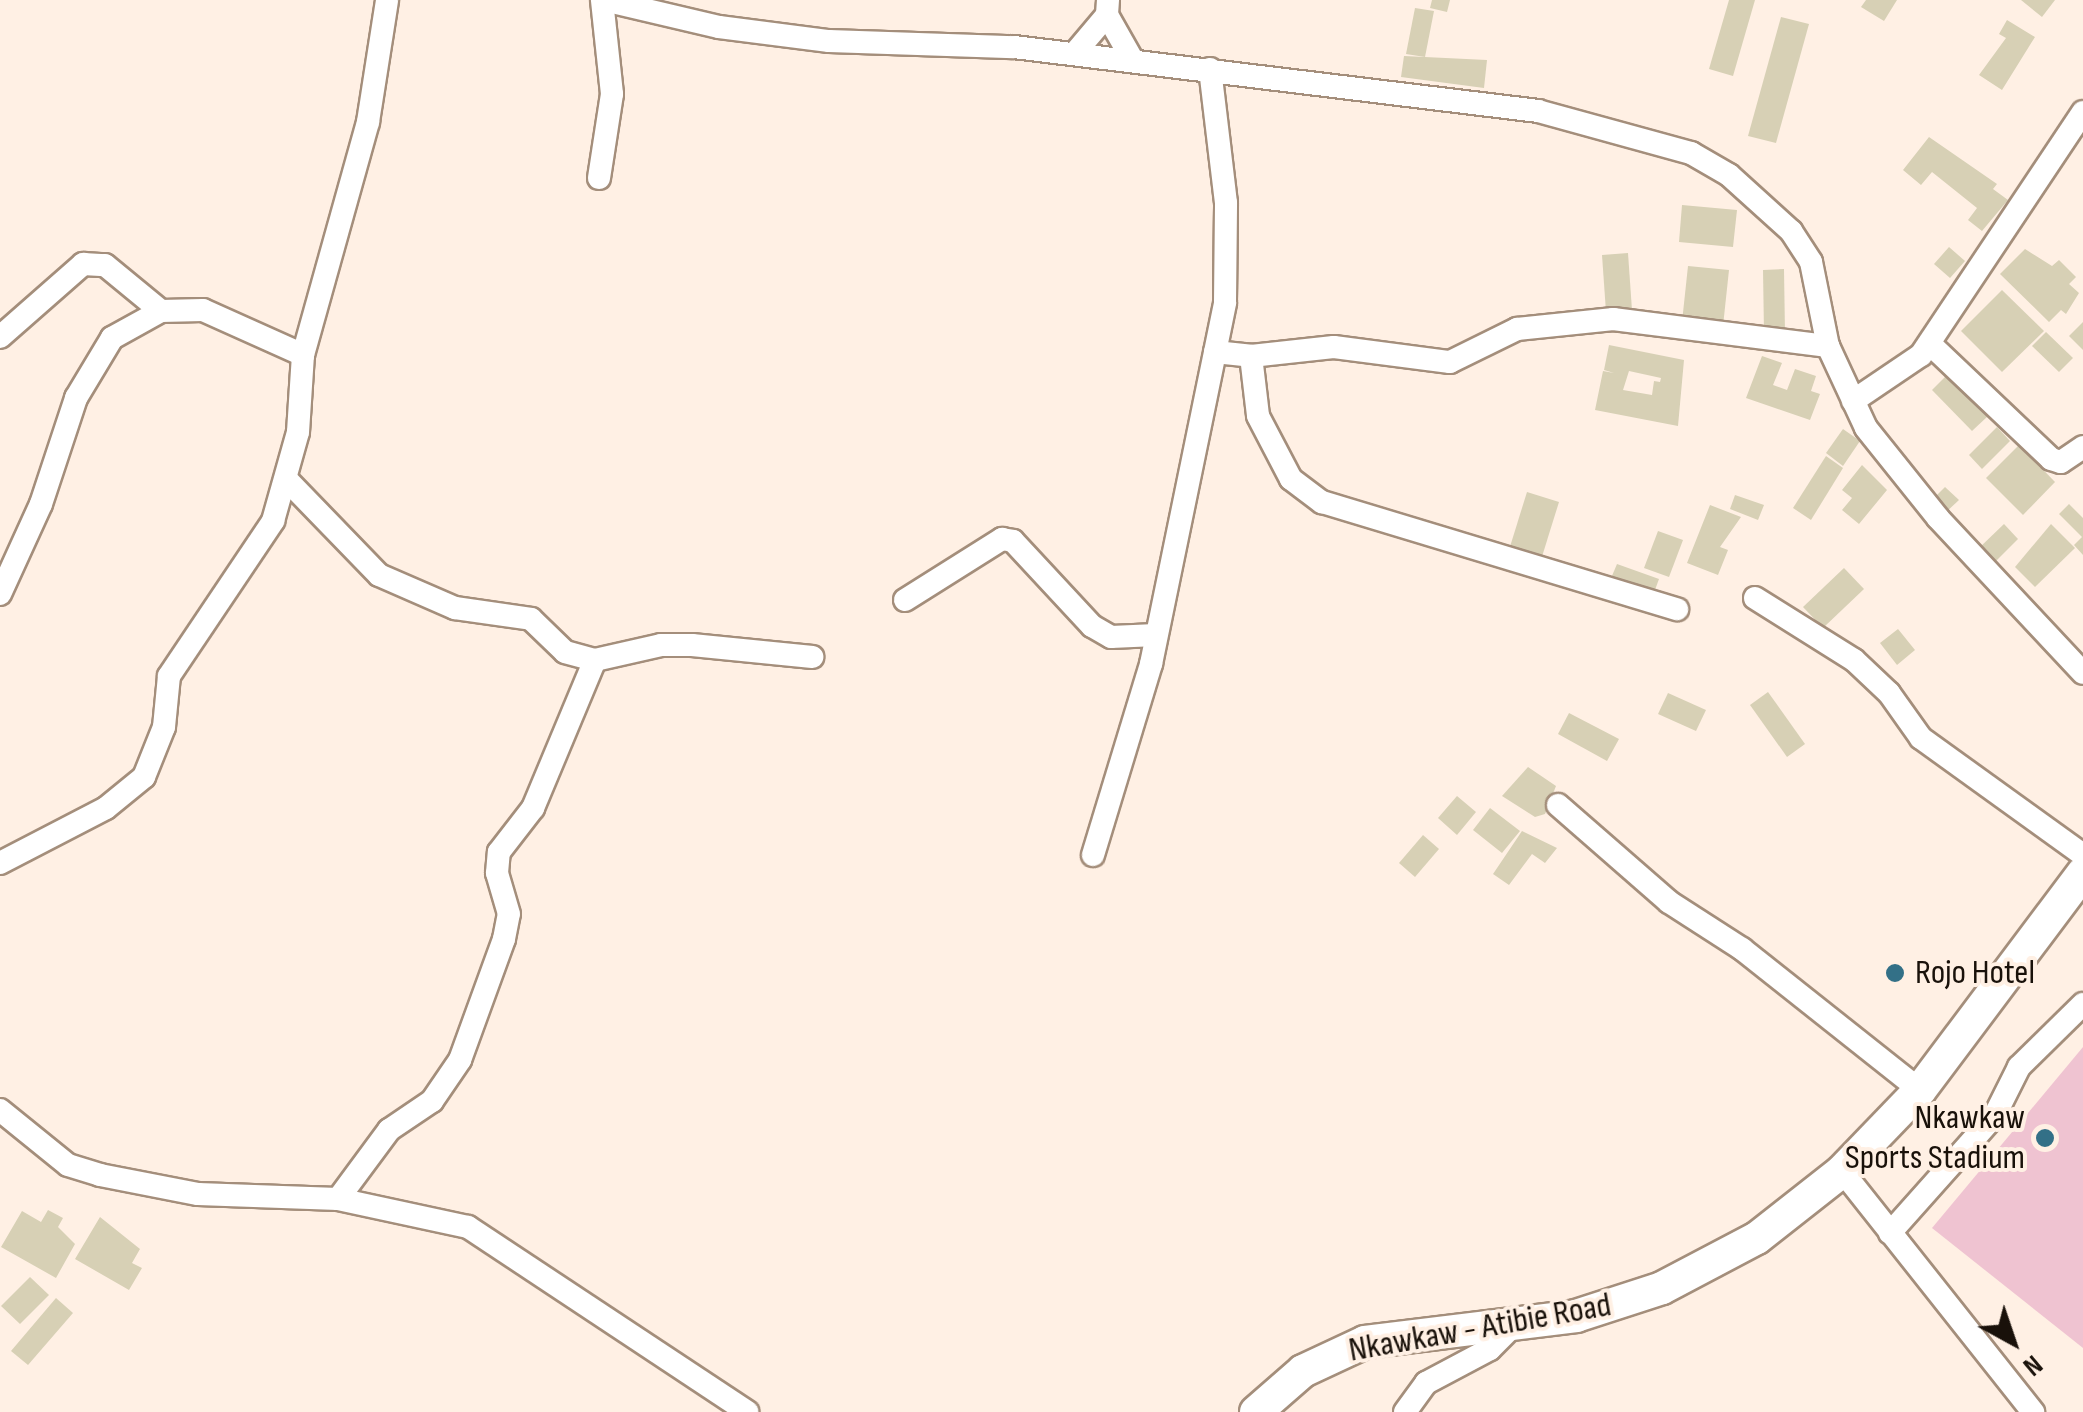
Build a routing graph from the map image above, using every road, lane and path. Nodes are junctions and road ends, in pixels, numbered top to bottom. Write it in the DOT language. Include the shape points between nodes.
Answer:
graph roads {
  1 [pos="388,0"];
  2 [pos="603,0"];
  3 [pos="1107,7"];
  4 [pos="1074,54"];
  5 [pos="1132,59"];
  6 [pos="1210,69"];
  7 [pos="2083,112"];
  8 [pos="599,178"];
  9 [pos="161,310"];
  10 [pos="0,337"];
  11 [pos="1930,344"];
  12 [pos="1828,346"];
  13 [pos="1215,352"];
  14 [pos="303,356"];
  15 [pos="1251,356"];
  16 [pos="1853,400"];
  17 [pos="2083,446"];
  18 [pos="287,480"];
  19 [pos="0,594"];
  20 [pos="1755,598"];
  21 [pos="905,600"];
  22 [pos="1677,609"];
  23 [pos="1156,635"];
  24 [pos="812,657"];
  25 [pos="594,660"];
  26 [pos="2083,673"];
  27 [pos="1558,805"];
  28 [pos="1093,855"];
  29 [pos="2083,855"];
  30 [pos="0,863"];
  31 [pos="2083,873"];
  32 [pos="2083,1004"];
  33 [pos="1920,1090"];
  34 [pos="0,1110"];
  35 [pos="1842,1171"];
  36 [pos="338,1198"];
  37 [pos="1890,1233"];
  38 [pos="1512,1328"];
  39 [pos="2023,1407"];
  40 [pos="747,1412"];
  41 [pos="1256,1412"];
  42 [pos="1405,1412"];
  1 -- 14 [label="street" via="368,122"];
  2 -- 4 [label="street" via="719,27 829,41"];
  2 -- 8 [label="street" via="612,94"];
  3 -- 4 [label="street"];
  3 -- 5 [label="street"];
  4 -- 5 [label="street"];
  5 -- 6 [label="street"];
  6 -- 12 [label="street" via="1538,110 1691,152 1792,231 1811,262"];
  6 -- 13 [label="street" via="1228,253"];
  7 -- 11 [label="street"];
  9 -- 10 [label="street" via="104,265 84,264"];
  9 -- 14 [label="street" via="203,310"];
  9 -- 19 [label="street" via="112,338 96,359"];
  11 -- 16 [label="street" via="1897,375"];
  11 -- 17 [label="street" via="2052,459 2061,462"];
  12 -- 15 [label="street" via="1612,319 1517,329 1450,362 1334,347"];
  12 -- 16 [label="street"];
  13 -- 15 [label="street"];
  13 -- 23 [label="street"];
  14 -- 18 [label="street"];
  15 -- 22 [label="street" via="1258,416 1291,479 1322,502"];
  16 -- 26 [label="street" via="1866,428 1938,518"];
  18 -- 25 [label="street" via="379,575 455,608 518,614 553,645"];
  18 -- 30 [label="street" via="253,558 168,676 164,727 144,777 106,808"];
  20 -- 29 [label="street" via="1854,660 1889,692 1921,738"];
  21 -- 23 [label="street" via="1002,538 1012,540 1092,626 1111,637"];
  23 -- 28 [label="street" via="1134,733"];
  24 -- 25 [label="street" via="661,644"];
  25 -- 36 [label="street" via="533,808 499,852 497,872 509,914 460,1060 432,1100 390,1130"];
  27 -- 33 [label="street" via="1669,902 1742,949"];
  31 -- 33 [label="main road, Nkawkaw - Atibie Road"];
  32 -- 37 [label="street" via="2018,1067 1995,1115"];
  33 -- 35 [label="main road, Nkawkaw - Atibie Road"];
  34 -- 36 [label="street" via="68,1166 100,1175 198,1194"];
  35 -- 37 [label="street"];
  35 -- 38 [label="main road, Nkawkaw - Atibie Road" via="1783,1221 1701,1270 1617,1304"];
  36 -- 40 [label="street" via="427,1214 494,1240"];
  37 -- 39 [label="street"];
  38 -- 41 [label="main road, Nkawkaw - Atibie Road" via="1365,1342 1304,1371"];
  38 -- 42 [label="street" via="1490,1349 1426,1383"];
}
